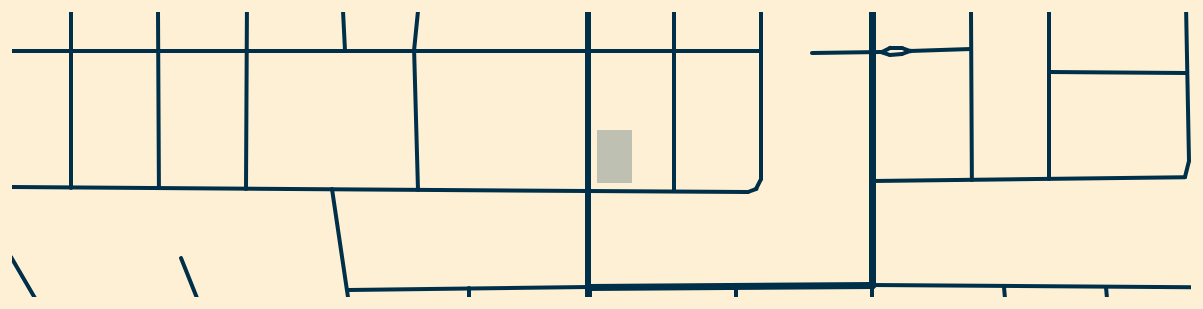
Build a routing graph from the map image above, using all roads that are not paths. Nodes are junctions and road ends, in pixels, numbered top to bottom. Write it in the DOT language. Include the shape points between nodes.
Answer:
graph roads {
  1 [pos="71,11"];
  2 [pos="158,11"];
  3 [pos="247,11"];
  4 [pos="343,11"];
  5 [pos="418,11"];
  6 [pos="588,11"];
  7 [pos="674,11"];
  8 [pos="761,11"];
  9 [pos="872,11"];
  10 [pos="971,11"];
  11 [pos="1049,11"];
  12 [pos="1186,11"];
  13 [pos="971,49"];
  14 [pos="11,51"];
  15 [pos="71,51"];
  16 [pos="158,51"];
  17 [pos="247,51"];
  18 [pos="345,51"];
  19 [pos="414,51"];
  20 [pos="588,51"];
  21 [pos="910,51"];
  22 [pos="674,52"];
  23 [pos="761,52"];
  24 [pos="872,52"];
  25 [pos="881,52"];
  26 [pos="812,54"];
  27 [pos="1049,72"];
  28 [pos="1186,73"];
  29 [pos="1049,179"];
  30 [pos="872,180"];
  31 [pos="972,180"];
  32 [pos="11,187"];
  33 [pos="71,188"];
  34 [pos="159,188"];
  35 [pos="246,189"];
  36 [pos="332,189"];
  37 [pos="418,190"];
  38 [pos="588,191"];
  39 [pos="674,191"];
  40 [pos="11,257"];
  41 [pos="181,258"];
  42 [pos="872,285"];
  43 [pos="736,286"];
  44 [pos="588,287"];
  45 [pos="1004,287"];
  46 [pos="1106,287"];
  47 [pos="1192,287"];
  48 [pos="469,288"];
  49 [pos="348,290"];
  50 [pos="35,298"];
  51 [pos="197,298"];
  52 [pos="348,298"];
  53 [pos="469,298"];
  54 [pos="588,298"];
  55 [pos="736,298"];
  56 [pos="872,298"];
  57 [pos="1004,298"];
  58 [pos="1106,298"];
  1 -- 15 [label="street"];
  2 -- 16 [label="street"];
  3 -- 17 [label="street"];
  4 -- 18 [label="street"];
  5 -- 19 [label="street"];
  6 -- 20 [label="street"];
  7 -- 22 [label="street"];
  8 -- 23 [label="street"];
  9 -- 24 [label="main road"];
  10 -- 13 [label="street"];
  11 -- 27 [label="street"];
  12 -- 28 [label="street"];
  13 -- 21 [label="street"];
  13 -- 31 [label="street"];
  14 -- 15 [label="street"];
  15 -- 16 [label="street"];
  15 -- 33 [label="street"];
  16 -- 17 [label="street"];
  16 -- 34 [label="street"];
  17 -- 18 [label="street"];
  17 -- 35 [label="street"];
  18 -- 19 [label="street"];
  19 -- 20 [label="street"];
  19 -- 37 [label="street"];
  20 -- 22 [label="street"];
  20 -- 38 [label="street"];
  21 -- 25 [label="street" via="896,48"];
  21 -- 25 [label="street" via="890,55"];
  22 -- 23 [label="street"];
  22 -- 39 [label="street"];
  23 -- 39 [label="street" via="761,179 756,189 748,192"];
  24 -- 25 [label="street"];
  24 -- 26 [label="street"];
  24 -- 30 [label="main road"];
  27 -- 28 [label="street"];
  27 -- 29 [label="street"];
  28 -- 29 [label="street" via="1189,161 1185,177"];
  29 -- 31 [label="street"];
  30 -- 31 [label="street"];
  30 -- 42 [label="main road"];
  32 -- 33 [label="street"];
  33 -- 34 [label="street"];
  34 -- 35 [label="street"];
  35 -- 36 [label="street"];
  36 -- 37 [label="street"];
  36 -- 49 [label="street"];
  37 -- 38 [label="street"];
  38 -- 39 [label="street"];
  38 -- 44 [label="street"];
  40 -- 50 [label="street"];
  41 -- 51 [label="street"];
  42 -- 43 [label="main road"];
  42 -- 45 [label="street"];
  42 -- 56 [label="street"];
  43 -- 44 [label="main road"];
  43 -- 55 [label="street"];
  44 -- 48 [label="street"];
  44 -- 54 [label="main road"];
  45 -- 46 [label="street"];
  45 -- 57 [label="street"];
  46 -- 47 [label="street"];
  46 -- 58 [label="street"];
  48 -- 49 [label="street"];
  48 -- 53 [label="street"];
  49 -- 52 [label="street"];
}
